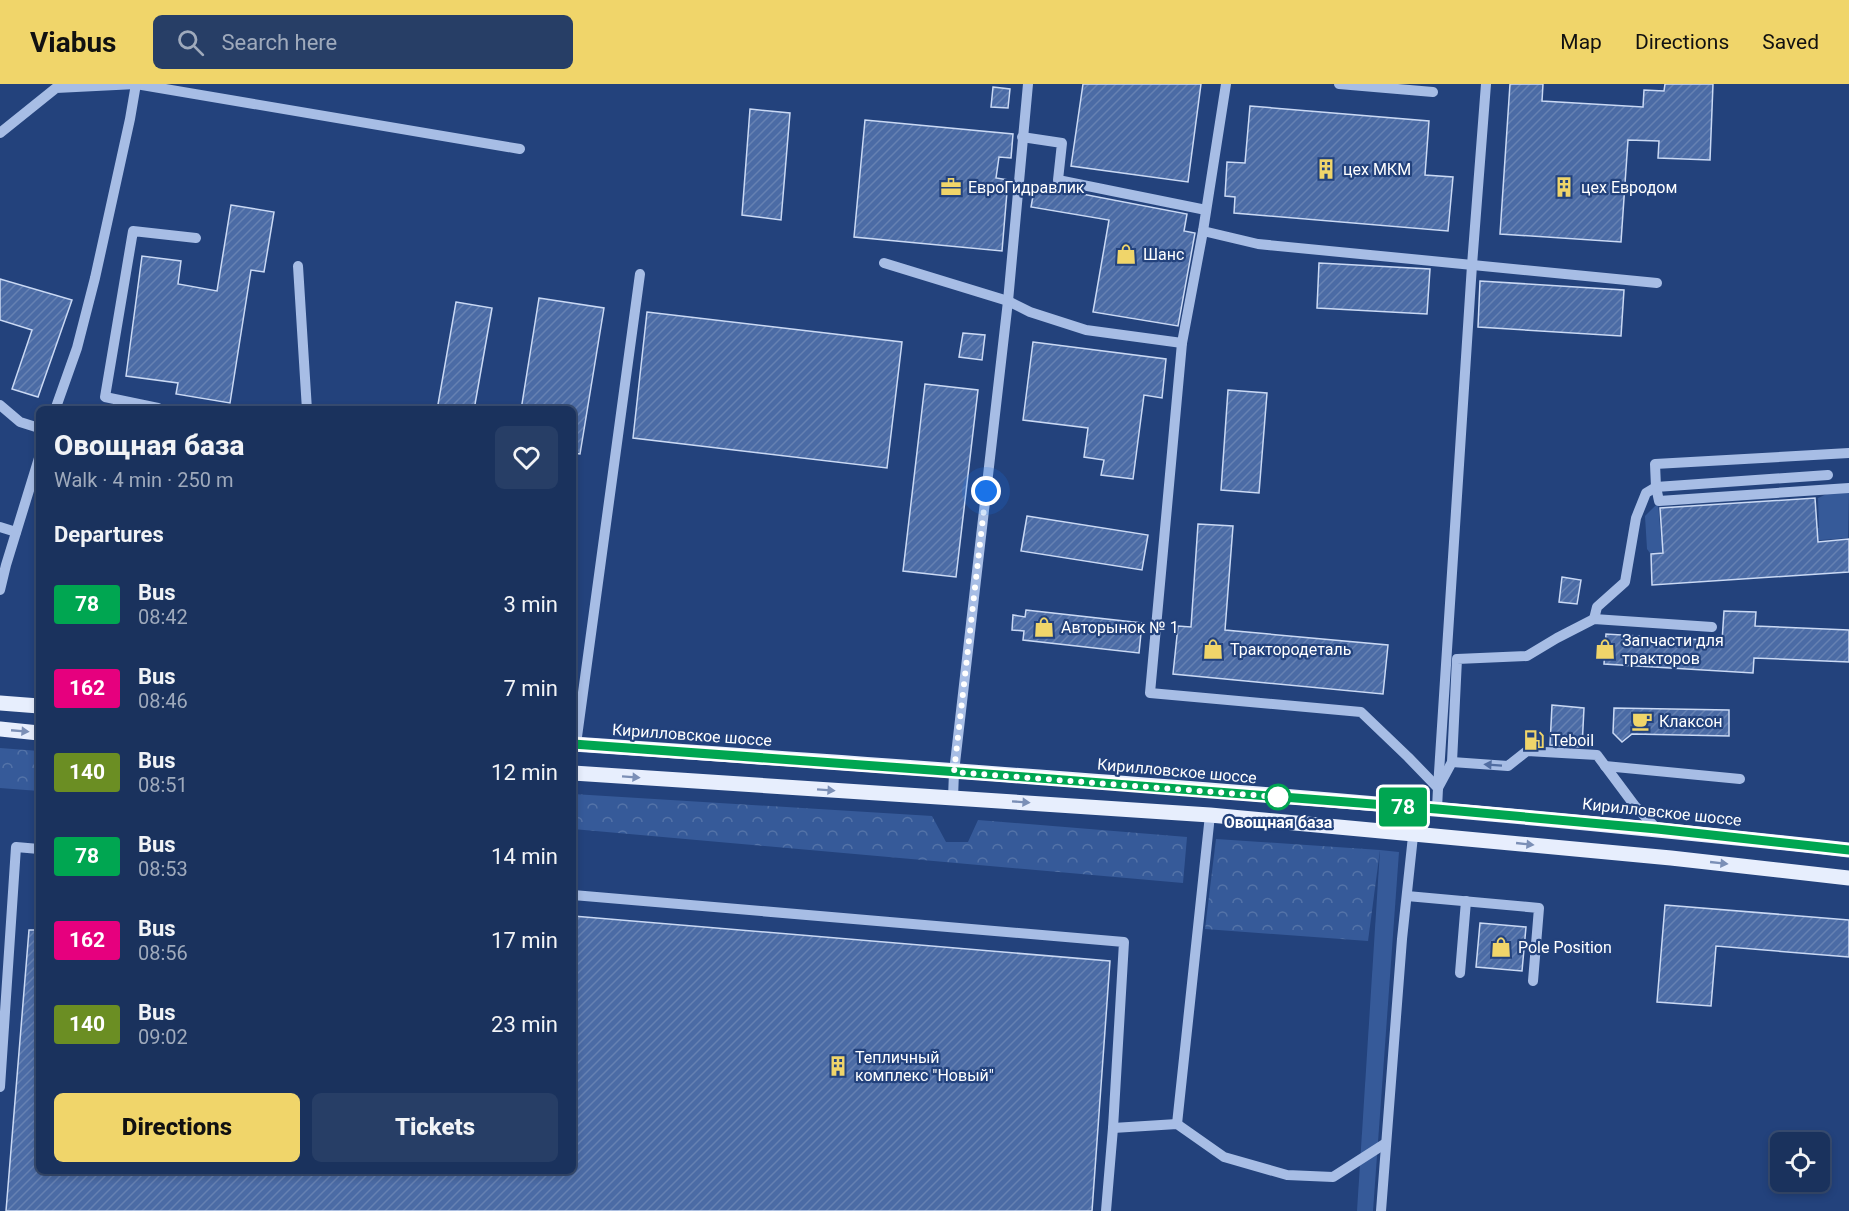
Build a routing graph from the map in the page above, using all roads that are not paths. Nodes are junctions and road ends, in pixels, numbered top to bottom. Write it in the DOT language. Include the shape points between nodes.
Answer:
graph roads {
  1 [pos="136,84"];
  2 [pos="1028,84"];
  3 [pos="1226,84"];
  4 [pos="1339,84"];
  5 [pos="1486,84"];
  6 [pos="1433,92"];
  7 [pos="0,133"];
  8 [pos="1022,137"];
  9 [pos="520,149"];
  10 [pos="1206,210"];
  11 [pos="1203,231"];
  12 [pos="196,238"];
  13 [pos="884,263"];
  14 [pos="1472,265"];
  15 [pos="298,266"];
  16 [pos="640,274"];
  17 [pos="1657,283"];
  18 [pos="1008,301"];
  19 [pos="1182,343"];
  20 [pos="0,405"];
  21 [pos="56,406"];
  22 [pos="147,406"];
  23 [pos="307,406"];
  24 [pos="36,428"];
  25 [pos="1849,453"];
  26 [pos="36,468"];
  27 [pos="1828,475"];
  28 [pos="1656,488"];
  29 [pos="1849,488"];
  30 [pos="0,527"];
  31 [pos="16,532"];
  32 [pos="0,590"];
  33 [pos="1594,619"];
  34 [pos="1712,627"];
  35 [pos="0,703"];
  36 [pos="36,706"];
  37 [pos="0,729"];
  38 [pos="36,733"];
  39 [pos="576,737"];
  40 [pos="576,744"];
  41 [pos="1452,762"];
  42 [pos="1605,766"];
  43 [pos="954,772"];
  44 [pos="576,773"];
  45 [pos="1740,779"];
  46 [pos="1438,788"];
  47 [pos="953,798"];
  48 [pos="1416,808"];
  49 [pos="1437,809"];
  50 [pos="1210,815"];
  51 [pos="1657,829"];
  52 [pos="1413,833"];
  53 [pos="36,849"];
  54 [pos="1849,850"];
  55 [pos="1849,878"];
  56 [pos="576,895"];
  57 [pos="1407,896"];
  58 [pos="1466,901"];
  59 [pos="1460,973"];
  60 [pos="1533,981"];
  61 [pos="0,1087"];
  62 [pos="1177,1124"];
  63 [pos="1113,1128"];
  64 [pos="1386,1143"];
  65 [pos="1106,1211"];
  66 [pos="1381,1211"];
  1 -- 7 [label="street" via="56,88"];
  1 -- 9 [label="street"];
  1 -- 21 [label="street" via="95,278"];
  2 -- 8 [label="street"];
  3 -- 10 [label="street"];
  4 -- 6 [label="street"];
  5 -- 14 [label="street"];
  8 -- 10 [label="street" via="1062,143 1058,180"];
  8 -- 18 [label="street"];
  10 -- 11 [label="street"];
  11 -- 14 [label="street" via="1258,244"];
  11 -- 19 [label="street"];
  12 -- 22 [label="street" via="133,231 105,397"];
  13 -- 18 [label="street"];
  14 -- 17 [label="street"];
  14 -- 46 [label="street"];
  15 -- 23 [label="street"];
  16 -- 39 [label="street"];
  18 -- 19 [label="street" via="1086,330"];
  18 -- 43 [label="street"];
  19 -- 46 [label="street" via="1150,693 1361,712"];
  20 -- 24 [label="street" via="20,422"];
  25 -- 28 [label="street" via="1655,464"];
  26 -- 31 [label="street"];
  27 -- 28 [label="street"];
  28 -- 29 [label="street" via="1659,501"];
  28 -- 33 [label="street" via="1646,493 1636,518 1625,582 1596,607"];
  30 -- 31 [label="street"];
  31 -- 32 [label="street"];
  33 -- 34 [label="street"];
  33 -- 41 [label="street" via="1527,656 1457,659"];
  35 -- 36 [label="main road"];
  37 -- 38 [label="main road, one-way"];
  40 -- 43 [label="main road, Кирилловское шоссе"];
  42 -- 41 [label="street, one-way" via="1597,754 1527,751 1508,766"];
  41 -- 46 [label="street"];
  42 -- 45 [label="street"];
  42 -- 51 [label="street"];
  43 -- 47 [label="street"];
  43 -- 48 [label="main road, Кирилловское шоссе"];
  44 -- 47 [label="main road, one-way"];
  46 -- 49 [label="street"];
  47 -- 50 [label="main road, one-way"];
  48 -- 49 [label="main road, Кирилловское шоссе"];
  48 -- 52 [label="street"];
  49 -- 51 [label="main road, Кирилловское шоссе"];
  50 -- 52 [label="main road"];
  50 -- 62 [label="street"];
  51 -- 54 [label="main road, Кирилловское шоссе"];
  52 -- 55 [label="main road, one-way"];
  52 -- 57 [label="street"];
  53 -- 61 [label="street" via="16,847"];
  56 -- 63 [label="street" via="1124,942"];
  57 -- 58 [label="street"];
  57 -- 64 [label="street"];
  58 -- 59 [label="street"];
  58 -- 60 [label="street" via="1539,908"];
  62 -- 63 [label="street"];
  62 -- 64 [label="street" via="1224,1156 1287,1175 1333,1177"];
  63 -- 65 [label="street"];
  64 -- 66 [label="street"];
}
